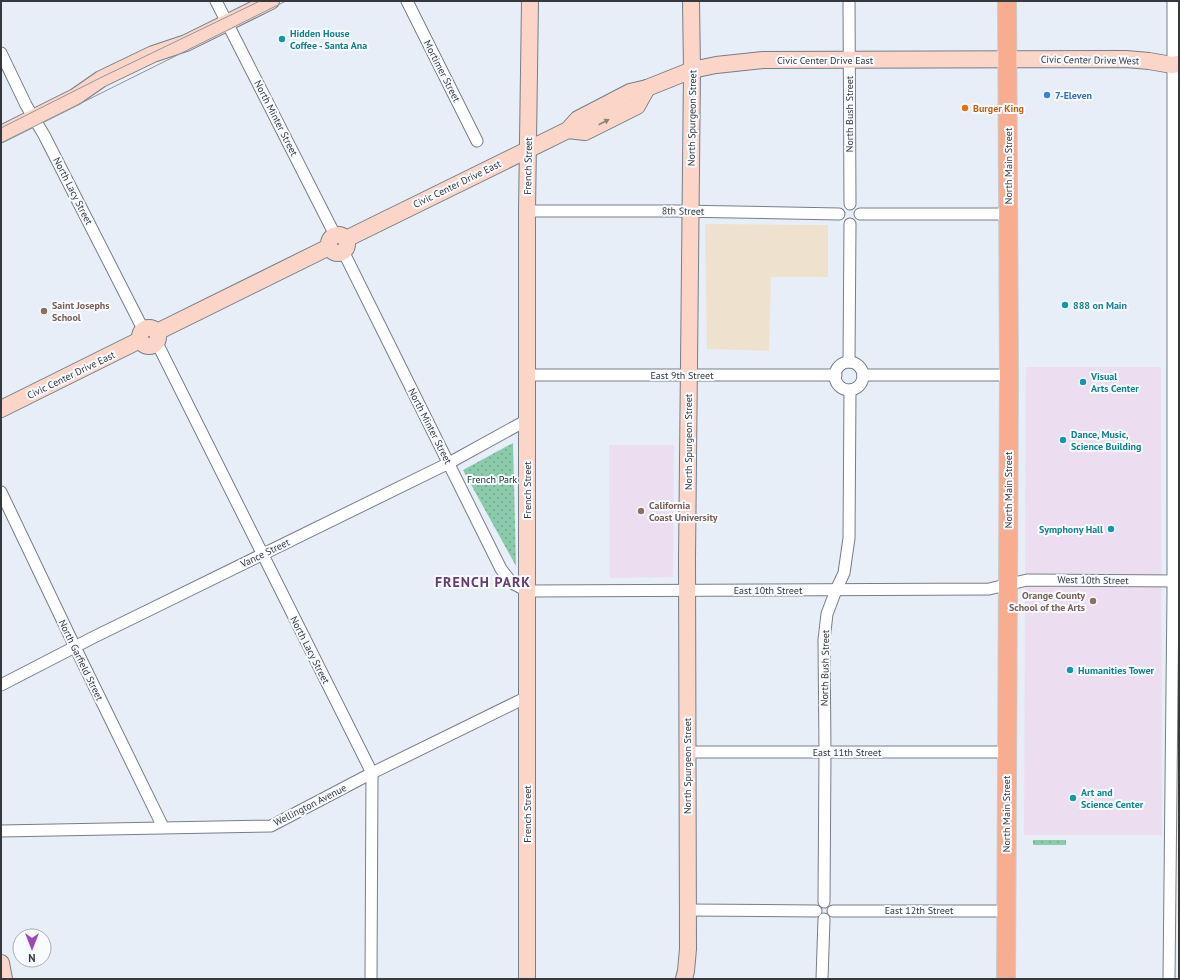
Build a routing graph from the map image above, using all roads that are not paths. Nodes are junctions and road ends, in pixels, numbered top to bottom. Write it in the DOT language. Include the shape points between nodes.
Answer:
graph roads {
  1 [pos="216,1"];
  2 [pos="271,1"];
  3 [pos="407,1"];
  4 [pos="530,1"];
  5 [pos="691,1"];
  6 [pos="849,1"];
  7 [pos="1007,1"];
  8 [pos="1173,1"];
  9 [pos="228,23"];
  10 [pos="1,53"];
  11 [pos="849,60"];
  12 [pos="1007,60"];
  13 [pos="1177,67"];
  14 [pos="692,70"];
  15 [pos="34,117"];
  16 [pos="1,134"];
  17 [pos="477,141"];
  18 [pos="529,149"];
  19 [pos="850,204"];
  20 [pos="528,211"];
  21 [pos="690,211"];
  22 [pos="839,214"];
  23 [pos="860,214"];
  24 [pos="1008,214"];
  25 [pos="850,224"];
  26 [pos="338,243"];
  27 [pos="149,336"];
  28 [pos="849,362"];
  29 [pos="527,375"];
  30 [pos="688,375"];
  31 [pos="836,375"];
  32 [pos="863,375"];
  33 [pos="1009,375"];
  34 [pos="850,390"];
  35 [pos="1,409"];
  36 [pos="527,420"];
  37 [pos="449,463"];
  38 [pos="1,492"];
  39 [pos="262,555"];
  40 [pos="1176,581"];
  41 [pos="1008,584"];
  42 [pos="836,590"];
  43 [pos="687,591"];
  44 [pos="527,592"];
  45 [pos="74,647"];
  46 [pos="1,685"];
  47 [pos="527,697"];
  48 [pos="687,752"];
  49 [pos="825,752"];
  50 [pos="1006,752"];
  51 [pos="372,773"];
  52 [pos="163,827"];
  53 [pos="1,831"];
  54 [pos="824,902"];
  55 [pos="688,910"];
  56 [pos="833,911"];
  57 [pos="1006,911"];
  58 [pos="820,915"];
  59 [pos="1,963"];
  60 [pos="4,979"];
  61 [pos="371,979"];
  62 [pos="527,979"];
  63 [pos="684,979"];
  64 [pos="822,979"];
  65 [pos="1006,979"];
  66 [pos="1169,979"];
  1 -- 9 [label="street, North Minter Street"];
  2 -- 9 [label="street"];
  3 -- 17 [label="street, Mortimer Street"];
  4 -- 18 [label="street, French Street"];
  5 -- 14 [label="street, North Spurgeon Street"];
  6 -- 11 [label="street, North Bush Street"];
  7 -- 12 [label="main road, North Main Street"];
  8 -- 13 [label="street"];
  9 -- 15 [label="street" via="186,43 164,60 109,88 75,97"];
  9 -- 26 [label="street, North Minter Street"];
  10 -- 15 [label="street, North Lacy Street"];
  11 -- 12 [label="street, Civic Center Drive East"];
  11 -- 14 [label="street, Civic Center Drive East" via="757,61"];
  11 -- 19 [label="street, North Bush Street"];
  12 -- 13 [label="street, Civic Center Drive West" via="1126,59"];
  12 -- 24 [label="main road, North Main Street"];
  13 -- 40 [label="street"];
  14 -- 18 [label="street, Civic Center Drive East" via="630,92 578,119 568,130"];
  14 -- 21 [label="street, North Spurgeon Street"];
  15 -- 16 [label="street"];
  15 -- 27 [label="street, North Lacy Street"];
  18 -- 20 [label="street, French Street"];
  18 -- 26 [label="street, Civic Center Drive East"];
  19 -- 22 [label="street" via="844,205"];
  19 -- 23 [label="street" via="857,207"];
  20 -- 21 [label="street, 8th Street"];
  20 -- 29 [label="street, French Street"];
  21 -- 22 [label="street, 8th Street"];
  21 -- 30 [label="street, North Spurgeon Street"];
  22 -- 25 [label="street" via="843,222"];
  23 -- 24 [label="street"];
  23 -- 25 [label="street" via="856,222"];
  24 -- 33 [label="main road, North Main Street"];
  25 -- 28 [label="street"];
  26 -- 27 [label="street, Civic Center Drive East"];
  26 -- 37 [label="street, North Minter Street"];
  27 -- 35 [label="street, Civic Center Drive East"];
  27 -- 39 [label="street, North Lacy Street"];
  28 -- 31 [label="street" via="841,365"];
  28 -- 32 [label="street" via="860,367"];
  29 -- 30 [label="street, East 9th Street"];
  29 -- 36 [label="street, French Street"];
  30 -- 31 [label="street, East 9th Street"];
  30 -- 43 [label="street, North Spurgeon Street"];
  31 -- 34 [label="street" via="838,384"];
  32 -- 33 [label="street"];
  32 -- 34 [label="street" via="861,383"];
  33 -- 41 [label="main road, North Main Street"];
  34 -- 42 [label="street, North Bush Street" via="849,538 844,573"];
  36 -- 37 [label="street, Vance Street"];
  36 -- 44 [label="street, French Street"];
  37 -- 39 [label="street, Vance Street"];
  37 -- 44 [label="street, North Minter Street" via="501,569 512,583"];
  38 -- 45 [label="street, North Garfield Street"];
  39 -- 45 [label="street, Vance Street"];
  39 -- 51 [label="street, North Lacy Street"];
  40 -- 41 [label="street, West 10th Street" via="1027,580"];
  40 -- 66 [label="street"];
  41 -- 42 [label="street, East 10th Street" via="989,589"];
  41 -- 50 [label="main road, North Main Street"];
  42 -- 43 [label="street, East 10th Street"];
  42 -- 49 [label="street, North Bush Street" via="827,614 824,640"];
  43 -- 44 [label="street, East 10th Street"];
  43 -- 48 [label="street, North Spurgeon Street"];
  44 -- 47 [label="street, French Street"];
  45 -- 46 [label="street, Vance Street"];
  45 -- 52 [label="street, North Garfield Street"];
  47 -- 51 [label="street, Wellington Avenue"];
  47 -- 62 [label="street, French Street"];
  48 -- 49 [label="street, East 11th Street"];
  48 -- 55 [label="street, North Spurgeon Street"];
  49 -- 50 [label="street, East 11th Street"];
  49 -- 54 [label="street, North Bush Street"];
  50 -- 57 [label="main road, North Main Street"];
  51 -- 52 [label="street, Wellington Avenue" via="271,826"];
  51 -- 61 [label="street, North Lacy Street"];
  52 -- 53 [label="street, Wellington Avenue"];
  54 -- 56 [label="street" via="830,904"];
  54 -- 58 [label="street" via="818,905"];
  55 -- 58 [label="street"];
  55 -- 63 [label="street, North Spurgeon Street" via="688,949"];
  56 -- 57 [label="street, East 12th Street"];
  56 -- 58 [label="street" via="830,916"];
  57 -- 65 [label="main road, North Main Street"];
  58 -- 64 [label="street"];
  59 -- 60 [label="street"];
}
